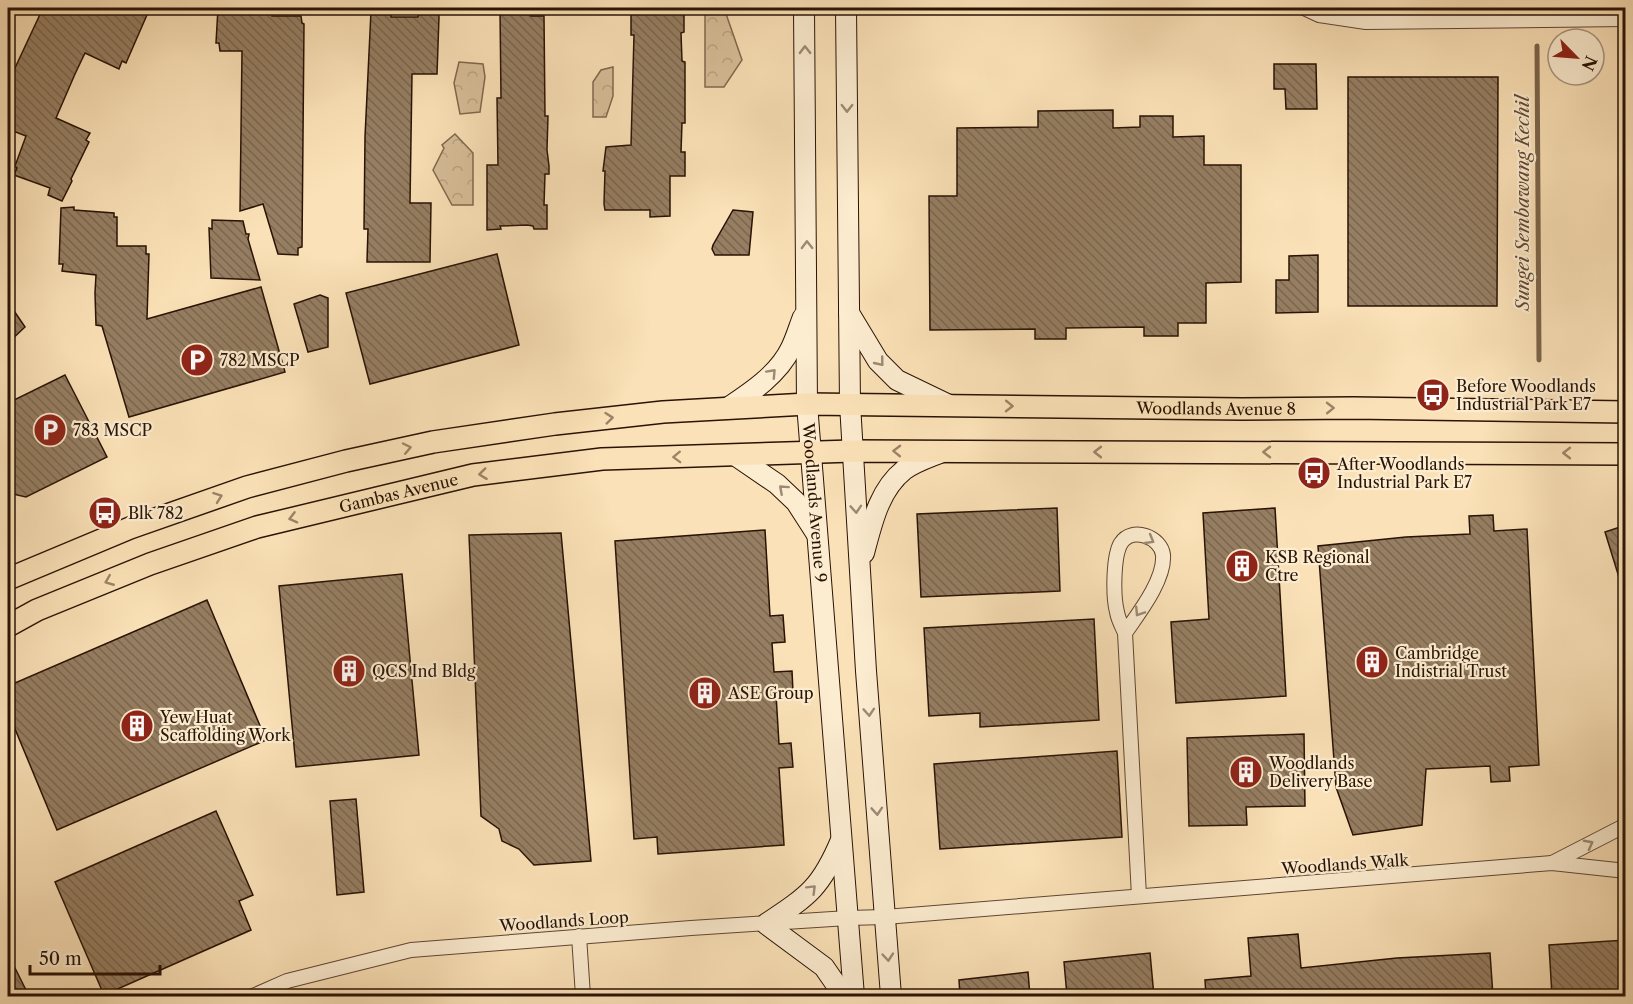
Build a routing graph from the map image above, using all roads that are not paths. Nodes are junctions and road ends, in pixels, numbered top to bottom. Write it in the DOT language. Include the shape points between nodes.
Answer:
graph roads {
  1 [pos="804,8"];
  2 [pos="846,8"];
  3 [pos="1304,8"];
  4 [pos="1626,19"];
  5 [pos="807,304"];
  6 [pos="849,313"];
  7 [pos="807,404"];
  8 [pos="850,404"];
  9 [pos="951,406"];
  10 [pos="726,409"];
  11 [pos="1626,412"];
  12 [pos="852,451"];
  13 [pos="942,452"];
  14 [pos="811,454"];
  15 [pos="1626,454"];
  16 [pos="736,456"];
  17 [pos="817,535"];
  18 [pos="860,567"];
  19 [pos="8,579"];
  20 [pos="8,626"];
  21 [pos="1125,633"];
  22 [pos="1626,825"];
  23 [pos="843,837"];
  24 [pos="1552,863"];
  25 [pos="1626,871"];
  26 [pos="1139,896"];
  27 [pos="885,917"];
  28 [pos="848,918"];
  29 [pos="766,924"];
  30 [pos="579,936"];
  31 [pos="253,996"];
  32 [pos="583,996"];
  33 [pos="844,996"];
  34 [pos="854,996"];
  35 [pos="891,996"];
  5 -- 1 [label="main road, Woodlands Avenue 9, one-way"];
  2 -- 6 [label="main road, one-way"];
  3 -- 4 [label="street" via="1319,15 1366,22"];
  5 -- 7 [label="main road, Woodlands Avenue 9"];
  10 -- 5 [label="main road, one-way" via="760,386 779,366 791,349"];
  6 -- 8 [label="main road"];
  6 -- 9 [label="main road, one-way" via="878,361 897,380"];
  7 -- 8 [label="main road, Woodlands Avenue 8"];
  7 -- 10 [label="main road"];
  7 -- 14 [label="main road, Woodlands Avenue 9"];
  8 -- 9 [label="main road, Woodlands Avenue 8"];
  8 -- 12 [label="main road"];
  9 -- 11 [label="main road, Woodlands Avenue 8, one-way"];
  19 -- 10 [label="main road, one-way" via="130,528 247,487 346,461 433,442 555,424"];
  13 -- 12 [label="main road, one-way"];
  12 -- 14 [label="main road"];
  12 -- 18 [label="main road, one-way"];
  15 -- 13 [label="main road, one-way"];
  13 -- 18 [label="main road" via="904,470 887,489 875,512"];
  14 -- 16 [label="main road, Gambas Avenue"];
  14 -- 17 [label="main road, Woodlands Avenue 9"];
  17 -- 16 [label="main road, one-way" via="796,501"];
  16 -- 20 [label="main road, Gambas Avenue, one-way" via="602,459 473,475 354,502 257,527 150,564 37,610"];
  17 -- 23 [label="main road, Woodlands Avenue 9"];
  18 -- 27 [label="main road, one-way"];
  21 -- 21 [label="street, one-way" via="1116,611 1115,558 1122,542 1137,534 1159,545 1163,556 1153,590"];
  21 -- 26 [label="street"];
  24 -- 22 [label="street, Woodlands Walk, one-way"];
  23 -- 28 [label="main road, Woodlands Avenue 9"];
  29 -- 23 [label="main road, one-way" via="818,885"];
  24 -- 25 [label="street, Woodlands Walk"];
  24 -- 26 [label="street, Woodlands Walk"];
  26 -- 27 [label="street, Woodlands Walk"];
  27 -- 28 [label="street, Woodlands Loop"];
  27 -- 35 [label="main road, one-way"];
  28 -- 29 [label="street, Woodlands Loop"];
  28 -- 34 [label="main road, Woodlands Avenue 9"];
  29 -- 30 [label="street, Woodlands Loop"];
  29 -- 33 [label="main road" via="824,967"];
  30 -- 31 [label="street, Woodlands Loop" via="411,950 287,981"];
  30 -- 32 [label="street"];
}
